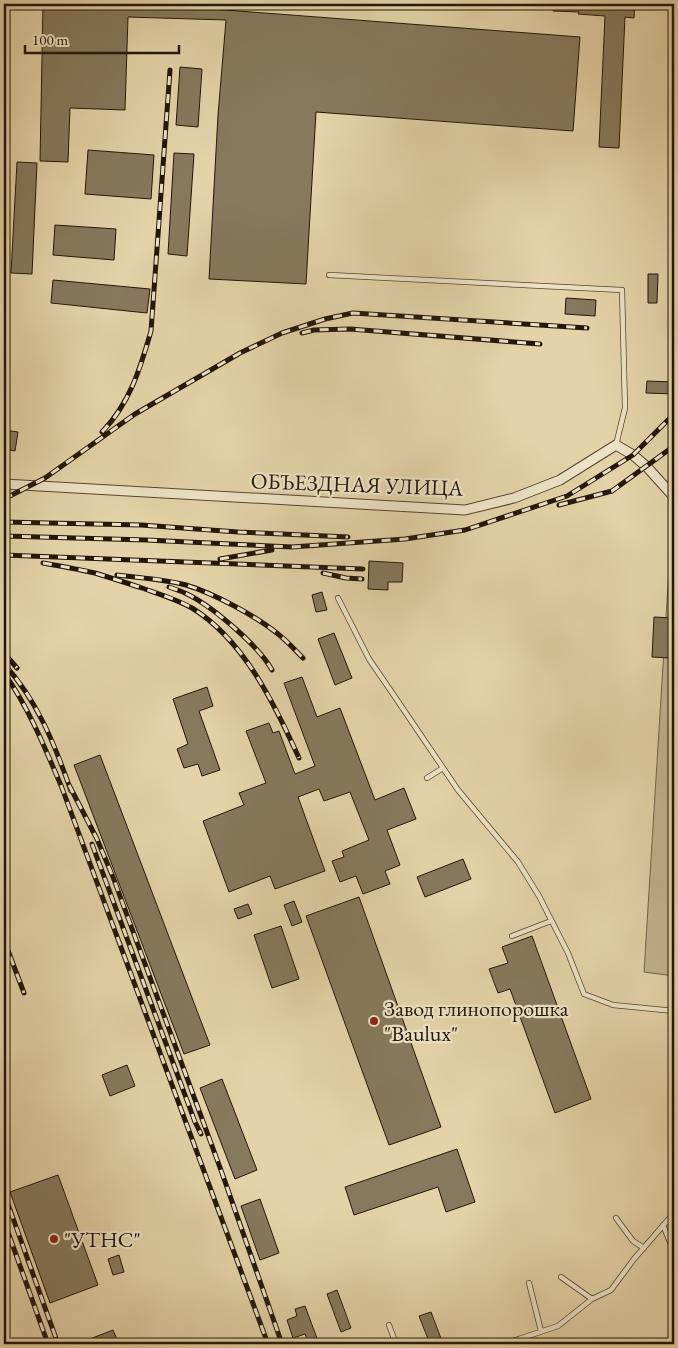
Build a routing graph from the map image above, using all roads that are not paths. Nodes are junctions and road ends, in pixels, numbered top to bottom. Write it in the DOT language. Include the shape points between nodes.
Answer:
graph roads {
  1 [pos="329,274"];
  2 [pos="616,444"];
  3 [pos="4,484"];
  4 [pos="674,497"];
  5 [pos="338,598"];
  6 [pos="443,768"];
  7 [pos="427,778"];
  8 [pos="552,921"];
  9 [pos="512,936"];
  10 [pos="674,1011"];
  11 [pos="674,1213"];
  12 [pos="616,1218"];
  13 [pos="663,1226"];
  14 [pos="644,1248"];
  15 [pos="674,1252"];
  16 [pos="561,1277"];
  17 [pos="529,1283"];
  18 [pos="592,1299"];
  19 [pos="388,1324"];
  20 [pos="541,1331"];
  21 [pos="396,1344"];
  22 [pos="504,1344"];
  1 -- 2 [label="lane" via="622,290 625,408"];
  2 -- 3 [label="street, ОБЪЕЗДНАЯ УЛИЦА" via="560,480 514,498 465,510"];
  2 -- 4 [label="street" via="647,467"];
  5 -- 6 [label="lane" via="369,659"];
  6 -- 7 [label="lane"];
  6 -- 8 [label="lane" via="518,862"];
  8 -- 9 [label="lane"];
  8 -- 10 [label="lane" via="584,994 613,1005"];
  11 -- 13 [label="lane"];
  12 -- 14 [label="lane" via="633,1240"];
  13 -- 14 [label="lane"];
  13 -- 15 [label="lane"];
  14 -- 18 [label="lane" via="611,1290"];
  16 -- 18 [label="lane"];
  17 -- 20 [label="lane"];
  18 -- 20 [label="lane" via="558,1326"];
  19 -- 21 [label="lane"];
  20 -- 22 [label="lane"];
}
